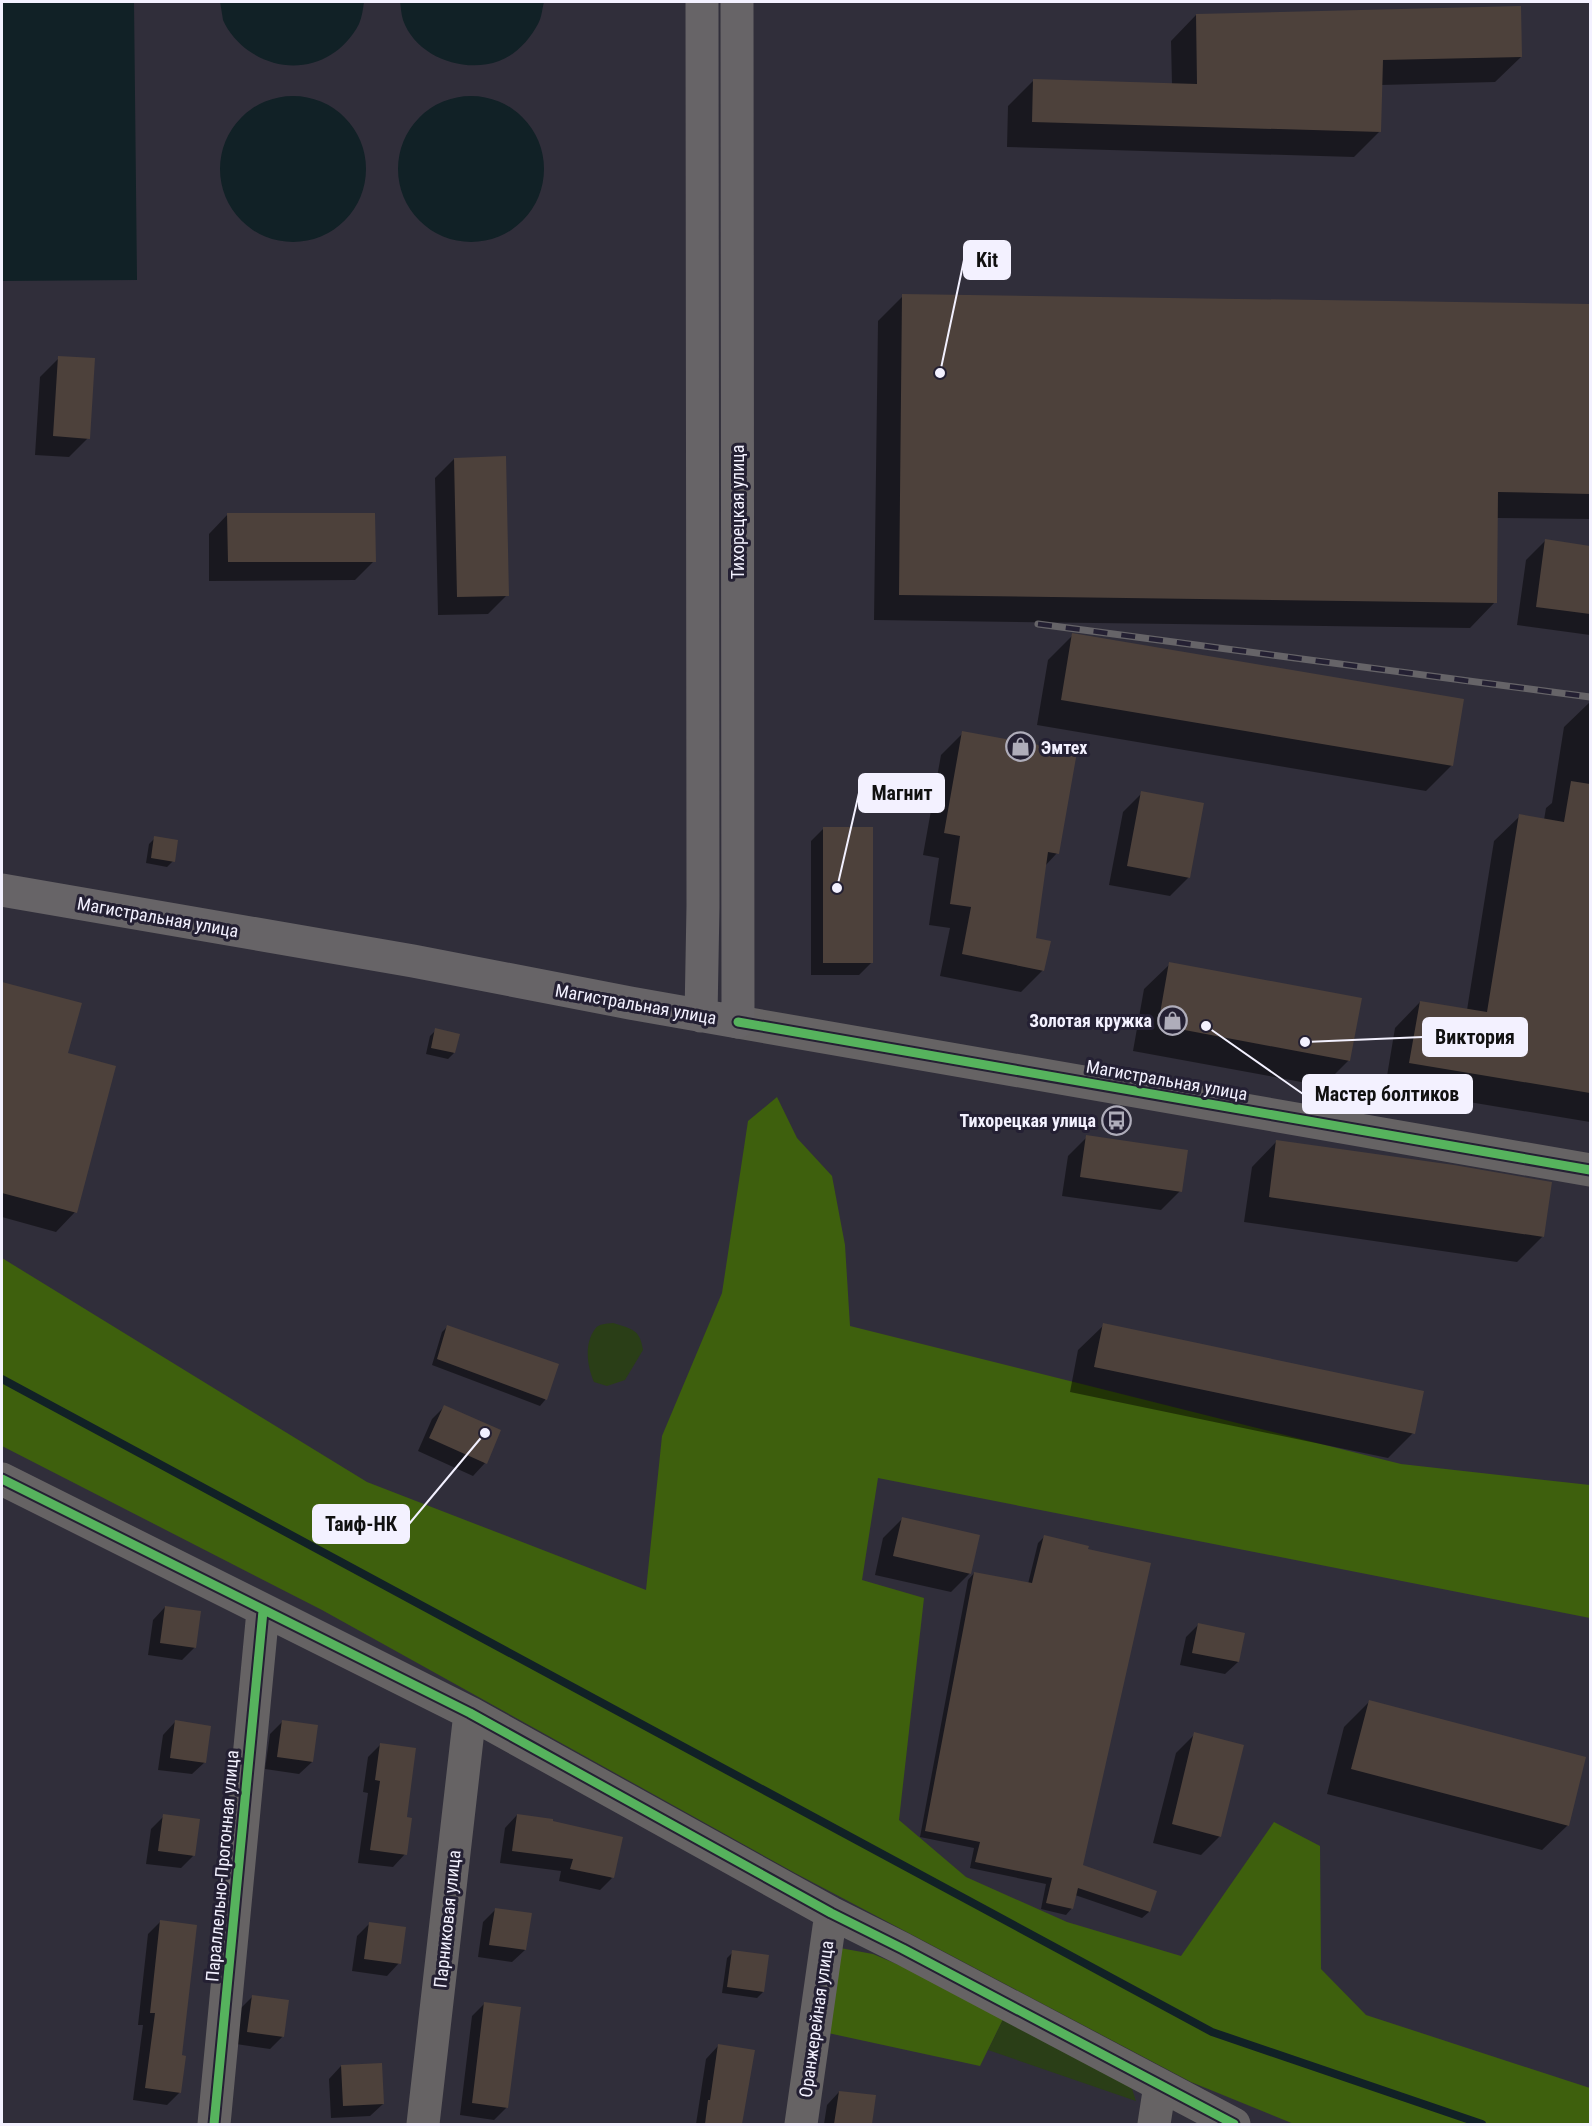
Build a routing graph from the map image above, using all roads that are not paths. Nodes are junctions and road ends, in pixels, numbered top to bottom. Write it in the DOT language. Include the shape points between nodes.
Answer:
graph roads {
  1 [pos="702,2"];
  2 [pos="737,2"];
  3 [pos="2,890"];
  4 [pos="701,1016"];
  5 [pos="738,1022"];
  6 [pos="1590,1170"];
  7 [pos="2,1479"];
  8 [pos="263,1611"];
  9 [pos="470,1713"];
  10 [pos="831,1913"];
  11 [pos="1160,2085"];
  12 [pos="214,2124"];
  13 [pos="423,2124"];
  14 [pos="801,2124"];
  15 [pos="1154,2124"];
  16 [pos="1234,2124"];
  1 -- 4 [label="main road, Тихорецкая улица"];
  2 -- 5 [label="main road, Тихорецкая улица"];
  3 -- 4 [label="main road, Магистральная улица" via="413,960"];
  4 -- 5 [label="main road, Магистральная улица"];
  5 -- 6 [label="street, Магистральная улица"];
  7 -- 8 [label="street"];
  8 -- 9 [label="street"];
  8 -- 12 [label="street, Параллельно-Прогонная улица"];
  9 -- 10 [label="street"];
  9 -- 13 [label="street, Парниковая улица"];
  10 -- 11 [label="street"];
  10 -- 14 [label="street, Оранжерейная улица"];
  11 -- 15 [label="street"];
  11 -- 16 [label="street"];
}
